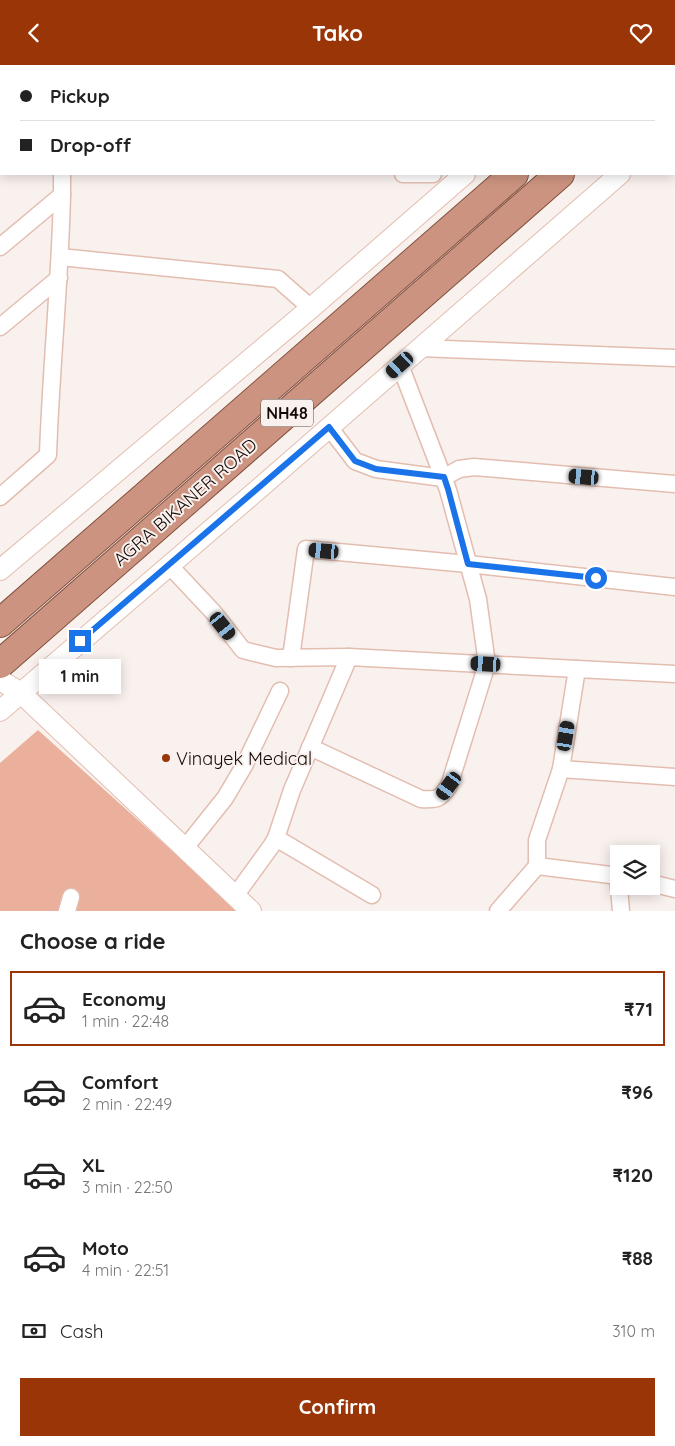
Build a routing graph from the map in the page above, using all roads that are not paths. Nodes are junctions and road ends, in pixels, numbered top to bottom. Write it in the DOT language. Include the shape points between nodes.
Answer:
graph roads {
  1 [pos="62,175"];
  2 [pos="465,175"];
  3 [pos="513,175"];
  4 [pos="559,175"];
  5 [pos="619,175"];
  6 [pos="62,195"];
  7 [pos="0,247"];
  8 [pos="60,257"];
  9 [pos="59,278"];
  10 [pos="311,308"];
  11 [pos="0,327"];
  12 [pos="419,349"];
  13 [pos="675,358"];
  14 [pos="400,365"];
  15 [pos="329,427"];
  16 [pos="444,477"];
  17 [pos="675,484"];
  18 [pos="0,497"];
  19 [pos="468,564"];
  20 [pos="169,565"];
  21 [pos="0,570"];
  22 [pos="675,587"];
  23 [pos="0,623"];
  24 [pos="349,657"];
  25 [pos="7,658"];
  26 [pos="291,658"];
  27 [pos="486,664"];
  28 [pos="577,669"];
  29 [pos="675,673"];
  30 [pos="0,680"];
  31 [pos="280,691"];
  32 [pos="21,693"];
  33 [pos="0,711"];
  34 [pos="310,747"];
  35 [pos="561,769"];
  36 [pos="675,777"];
  37 [pos="276,838"];
  38 [pos="185,848"];
  39 [pos="537,866"];
  40 [pos="610,875"];
  41 [pos="660,885"];
  42 [pos="675,889"];
  43 [pos="372,895"];
  44 [pos="620,895"];
  45 [pos="235,896"];
  46 [pos="251,911"];
  47 [pos="498,911"];
  48 [pos="621,911"];
  1 -- 6 [label="street"];
  2 -- 10 [label="street"];
  3 -- 23 [label="highway, NH48"];
  4 -- 25 [label="highway, AGRA BIKANER ROAD / NH48"];
  5 -- 12 [label="street"];
  6 -- 7 [label="street"];
  6 -- 8 [label="street"];
  8 -- 9 [label="street"];
  8 -- 10 [label="street" via="278,279"];
  9 -- 11 [label="street"];
  9 -- 18 [label="street" via="48,455"];
  10 -- 21 [label="street"];
  12 -- 13 [label="street"];
  12 -- 14 [label="street"];
  14 -- 15 [label="street"];
  14 -- 16 [label="street"];
  15 -- 16 [label="street" via="355,461 376,469"];
  15 -- 20 [label="street"];
  16 -- 17 [label="street" via="459,469 474,467"];
  16 -- 19 [label="street"];
  19 -- 22 [label="street"];
  19 -- 26 [label="street" via="306,549"];
  19 -- 27 [label="street" via="478,599"];
  20 -- 26 [label="street" via="243,650"];
  20 -- 32 [label="street"];
  24 -- 26 [label="street"];
  24 -- 27 [label="street"];
  24 -- 34 [label="street"];
  27 -- 28 [label="street"];
  27 -- 34 [label="street" via="449,786 441,797 422,799"];
  28 -- 29 [label="street"];
  28 -- 35 [label="street"];
  30 -- 32 [label="street"];
  31 -- 38 [label="street" via="244,765 224,798"];
  32 -- 33 [label="street"];
  32 -- 38 [label="street"];
  34 -- 37 [label="street"];
  35 -- 36 [label="street"];
  35 -- 39 [label="street" via="537,840"];
  37 -- 43 [label="street"];
  37 -- 45 [label="street"];
  38 -- 45 [label="street"];
  39 -- 40 [label="street"];
  39 -- 47 [label="street"];
  41 -- 42 [label="street"];
  44 -- 48 [label="street"];
  45 -- 46 [label="street"];
}
